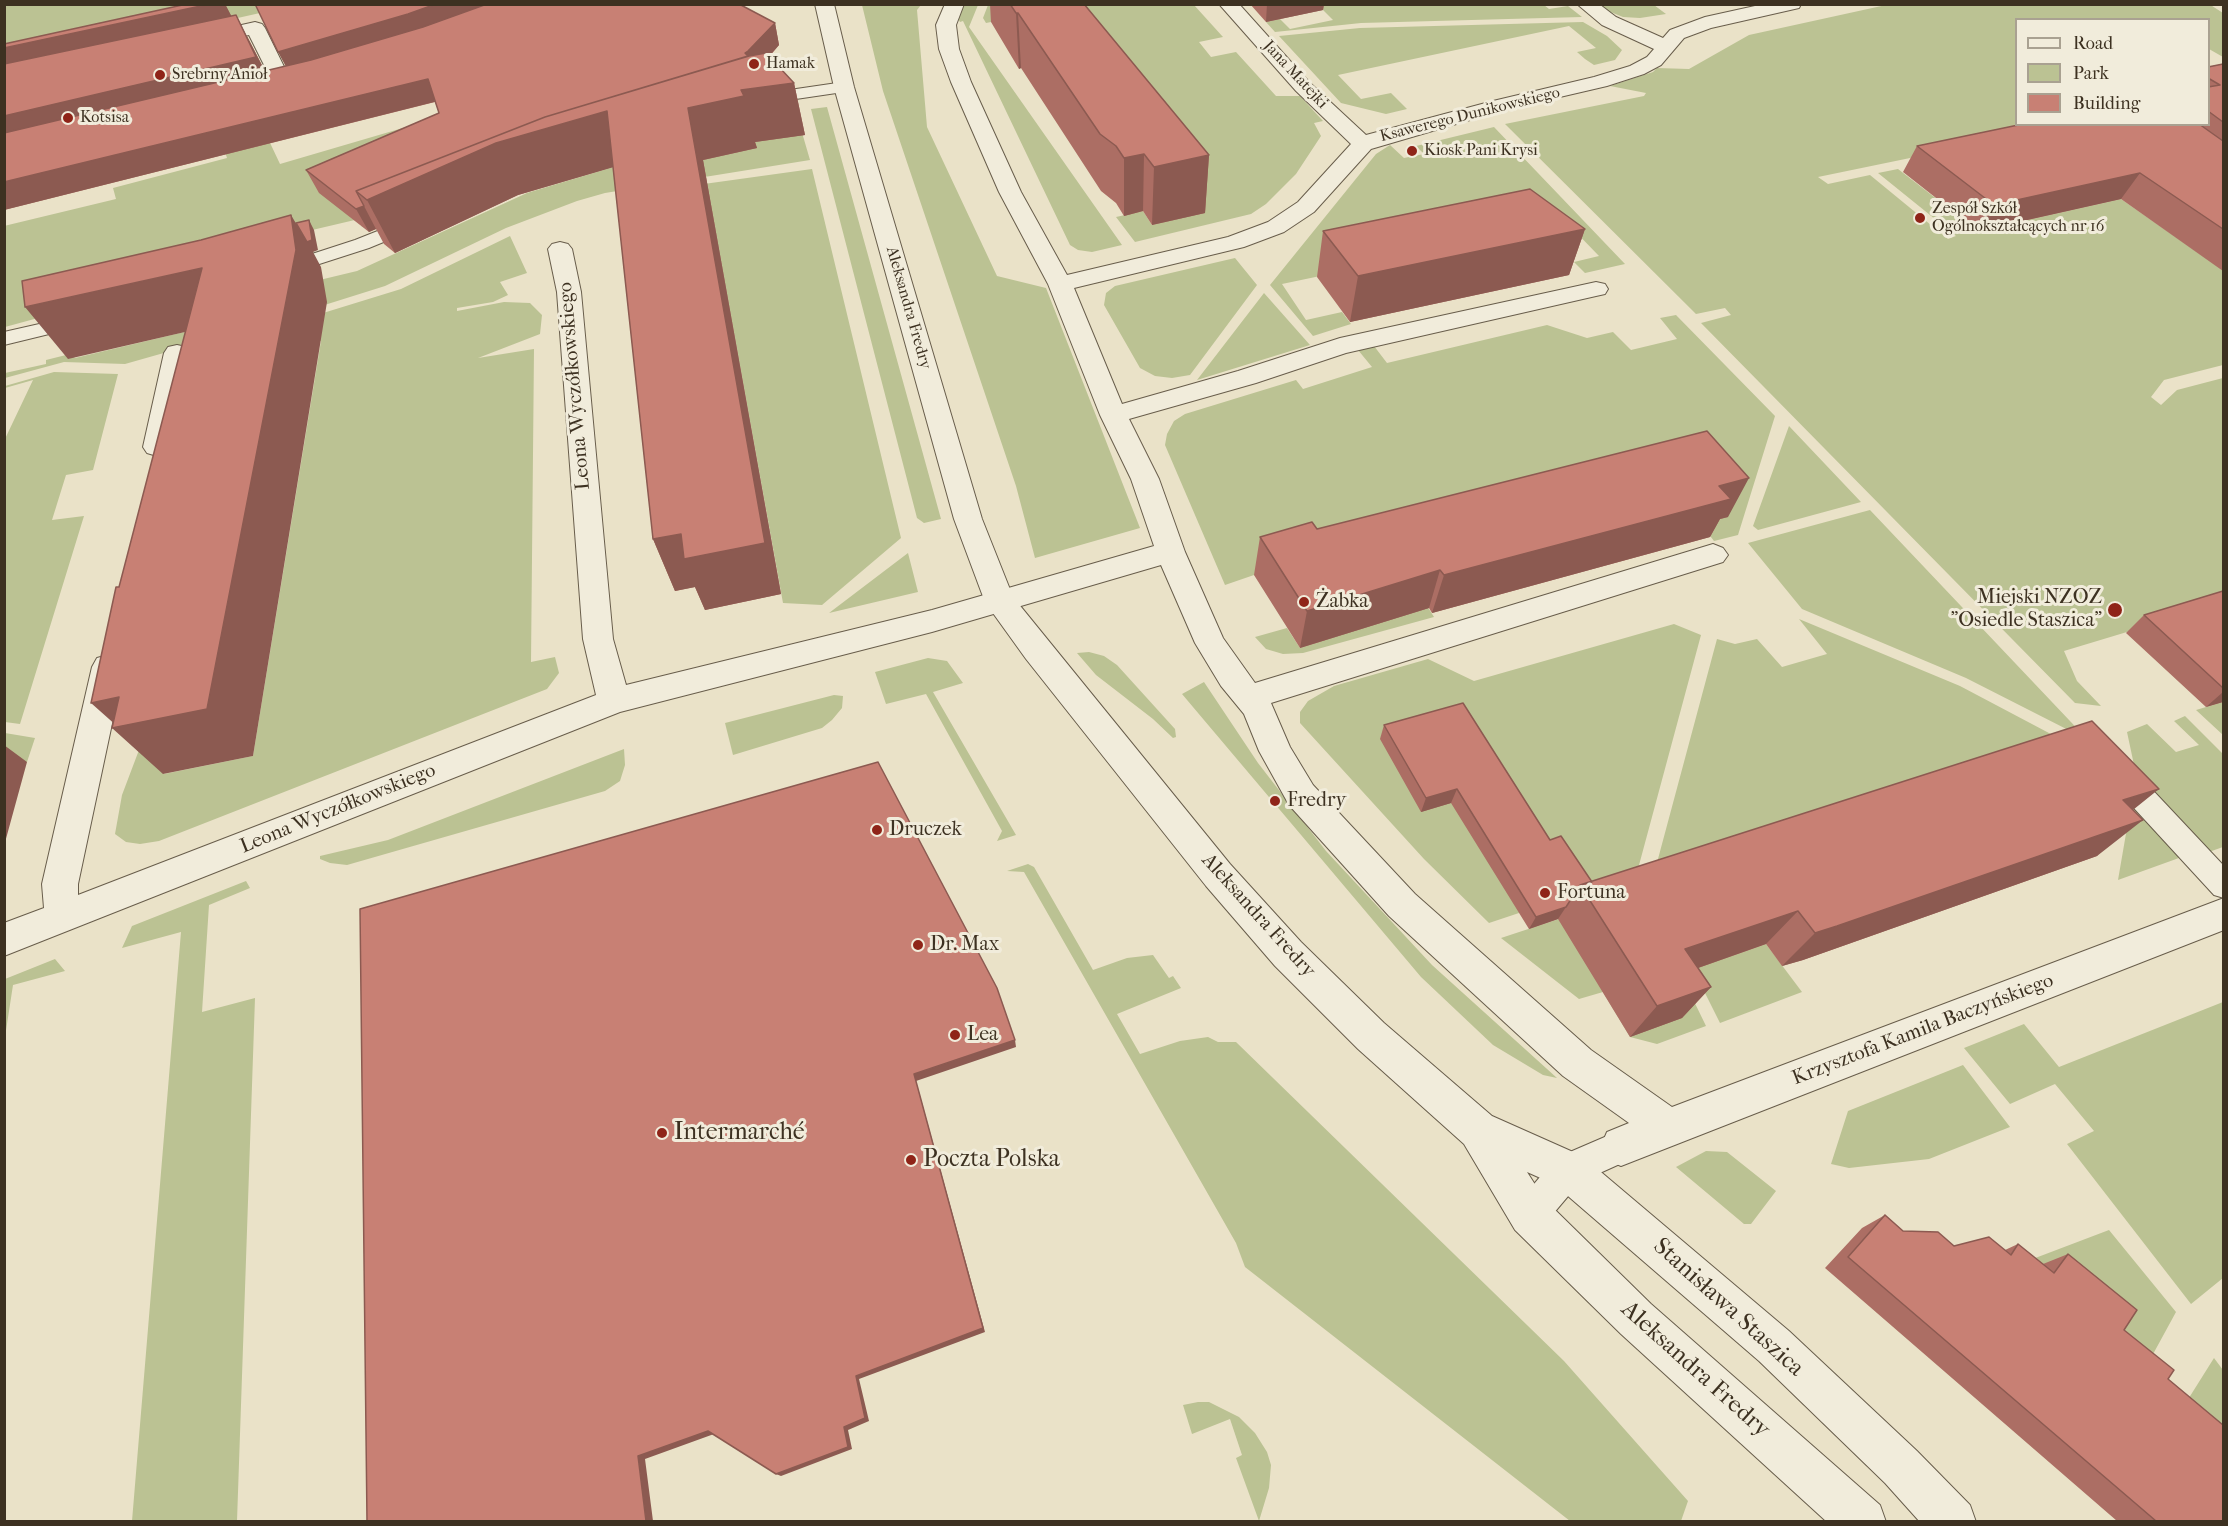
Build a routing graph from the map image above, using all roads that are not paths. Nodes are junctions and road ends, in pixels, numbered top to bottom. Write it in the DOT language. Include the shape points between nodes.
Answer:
graph roads {
  1 [pos="955,4"];
  2 [pos="1228,4"];
  3 [pos="1586,4"];
  4 [pos="1792,4"];
  5 [pos="822,7"];
  6 [pos="176,45"];
  7 [pos="1666,47"];
  8 [pos="304,79"];
  9 [pos="844,87"];
  10 [pos="746,104"];
  11 [pos="1363,144"];
  12 [pos="428,217"];
  13 [pos="560,249"];
  14 [pos="270,274"];
  15 [pos="1060,284"];
  16 [pos="1596,289"];
  17 [pos="96,317"];
  18 [pos="4,339"];
  19 [pos="177,353"];
  20 [pos="1113,415"];
  21 [pos="150,477"];
  22 [pos="1170,552"];
  23 [pos="1713,555"];
  24 [pos="1000,602"];
  25 [pos="114,639"];
  26 [pos="1249,697"];
  27 [pos="614,701"];
  28 [pos="2102,754"];
  29 [pos="2223,886"];
  30 [pos="2223,914"];
  31 [pos="62,918"];
  32 [pos="4,940"];
  33 [pos="1669,1128"];
  34 [pos="1478,1131"];
  35 [pos="1622,1146"];
  36 [pos="1568,1170"];
  37 [pos="1530,1215"];
  38 [pos="1863,1521"];
  39 [pos="1953,1521"];
  1 -- 15 [label="street" via="946,25 949,49 961,82 1010,192"];
  2 -- 11 [label="street, Jana Matejki" via="1303,87"];
  3 -- 7 [label="street" via="1609,21"];
  4 -- 7 [label="street, Ksawerego Dunikowskiego" via="1705,23 1677,34"];
  5 -- 9 [label="street, Aleksandra Fredry"];
  6 -- 8 [label="street" via="255,28 275,87"];
  7 -- 11 [label="street, Ksawerego Dunikowskiego" via="1654,61 1600,82 1408,129"];
  9 -- 10 [label="lane"];
  9 -- 24 [label="street, Aleksandra Fredry" via="968,519"];
  11 -- 15 [label="street, Ksawerego Dunikowskiego" via="1306,207 1276,227 1236,242"];
  12 -- 14 [label="lane" via="362,244"];
  13 -- 27 [label="street, Leona Wyczółkowskiego" via="569,292 598,639"];
  15 -- 20 [label="street"];
  16 -- 20 [label="street" via="1340,346"];
  17 -- 18 [label="lane"];
  19 -- 21 [label="street"];
  20 -- 22 [label="street" via="1148,487"];
  22 -- 24 [label="street"];
  22 -- 26 [label="street" via="1210,643"];
  23 -- 26 [label="street"];
  24 -- 27 [label="street, Leona Wyczółkowskiego"];
  24 -- 34 [label="street, Aleksandra Fredry" via="1218,875 1288,954 1371,1036"];
  25 -- 31 [label="street" via="60,884"];
  26 -- 33 [label="street" via="1301,795 1402,905 1577,1063"];
  27 -- 31 [label="street, Leona Wyczółkowskiego"];
  28 -- 29 [label="lane"];
  30 -- 33 [label="street, Krzysztofa Kamila Baczyńskiego"];
  31 -- 32 [label="street, Leona Wyczółkowskiego"];
  33 -- 35 [label="street, Krzysztofa Kamila Baczyńskiego"];
  34 -- 36 [label="street, Stanisława Staszica"];
  34 -- 37 [label="street, Aleksandra Fredry"];
  35 -- 36 [label="lane"];
  36 -- 37 [label="lane"];
  36 -- 39 [label="street, Stanisława Staszica" via="1774,1346"];
  37 -- 38 [label="street, Aleksandra Fredry" via="1636,1319"];
}
